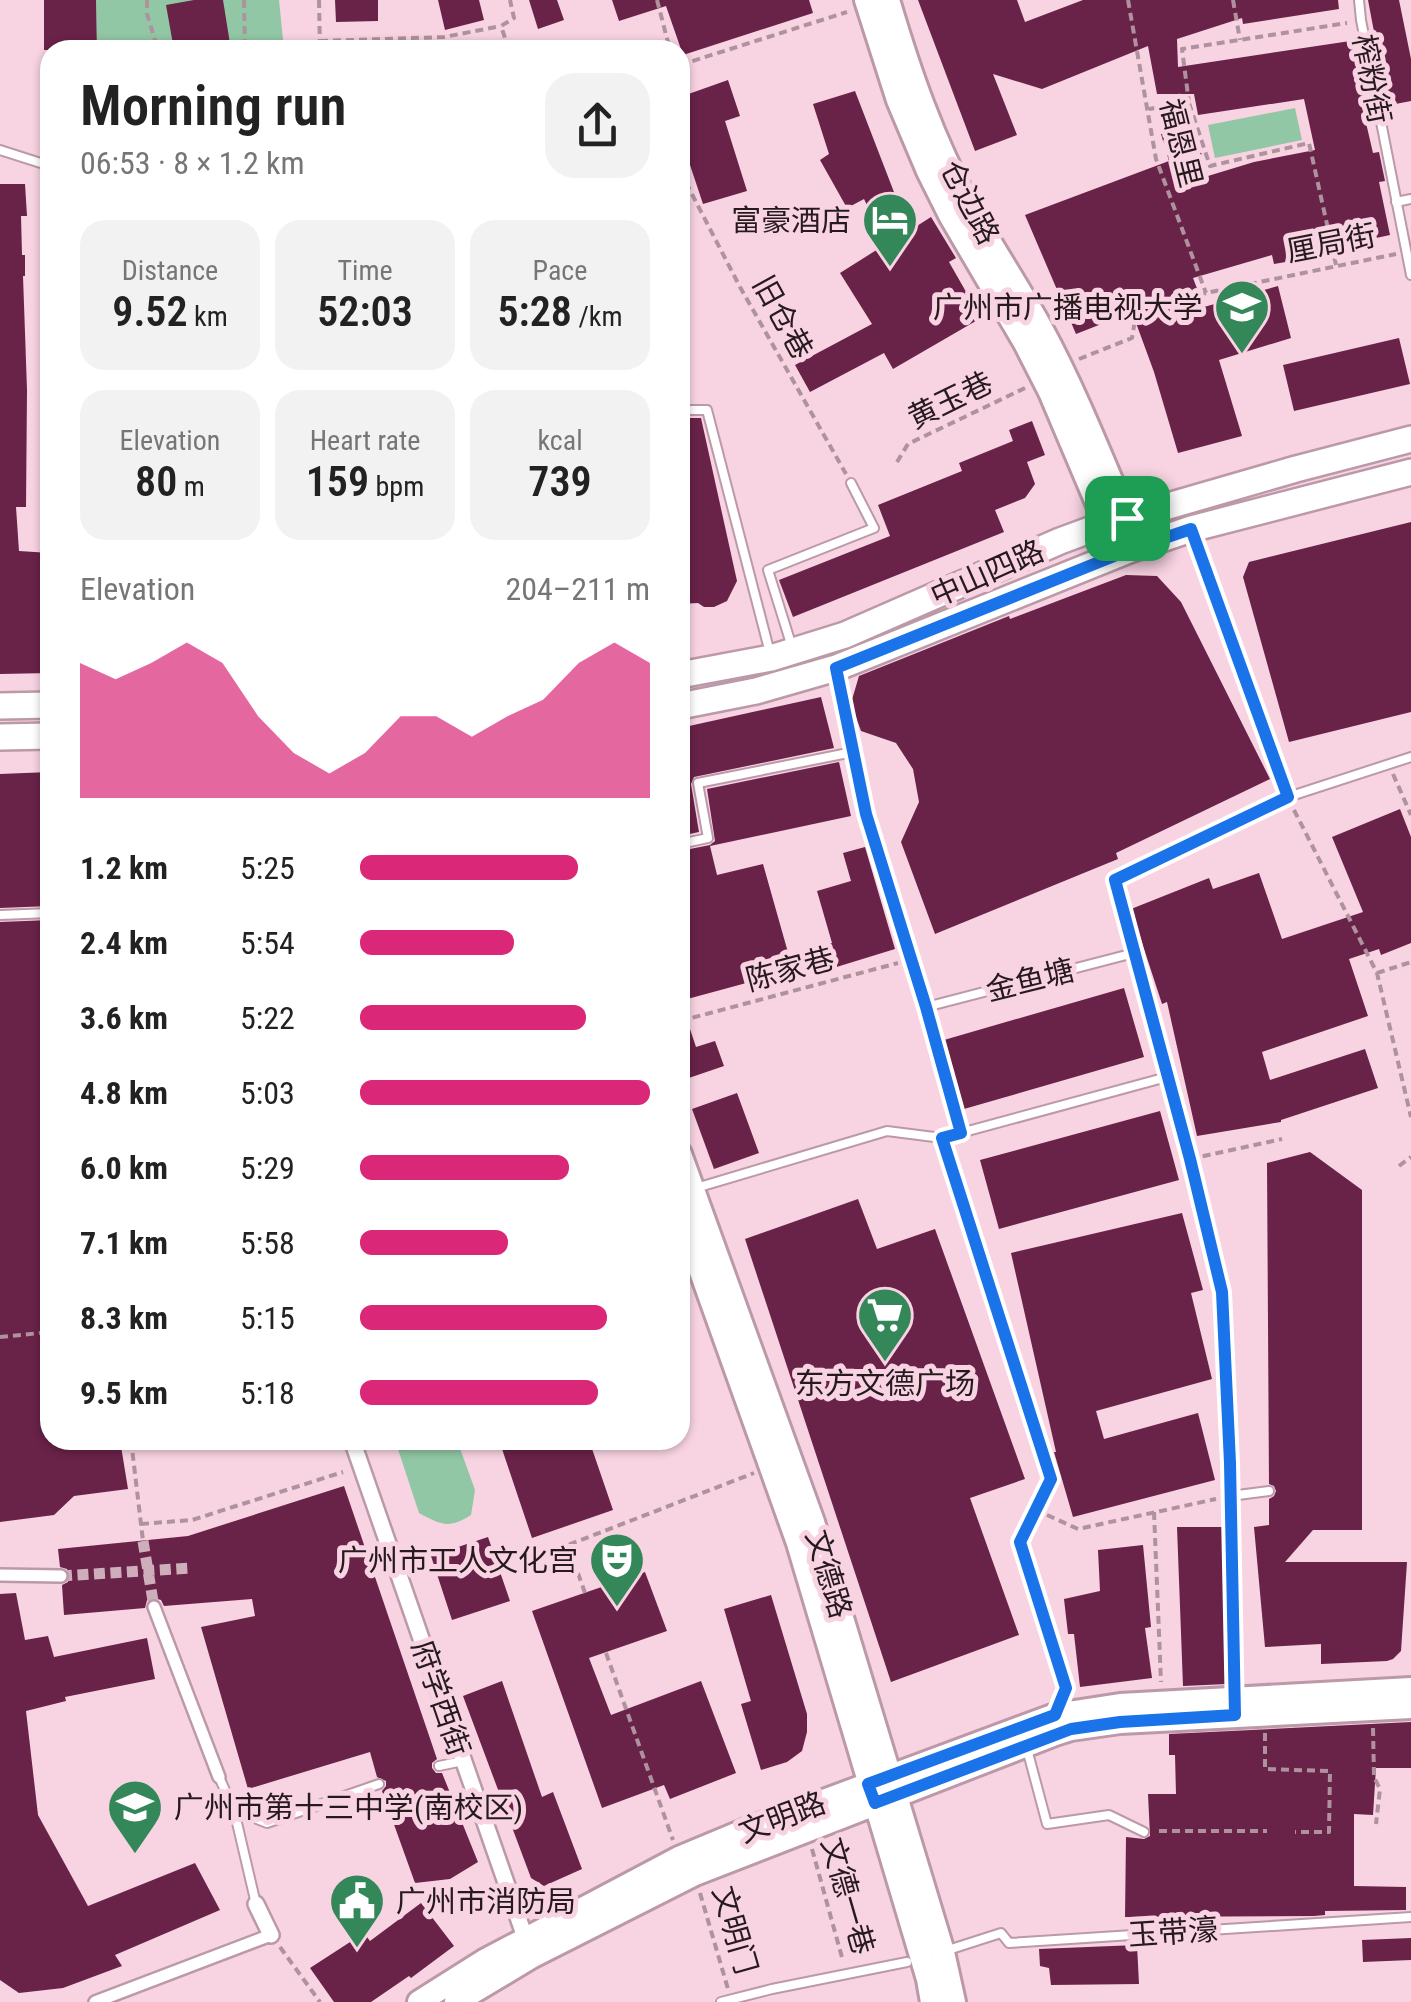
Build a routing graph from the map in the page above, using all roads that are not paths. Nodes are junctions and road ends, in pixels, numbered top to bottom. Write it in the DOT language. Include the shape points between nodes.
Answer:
graph roads {
  1 [pos="1359,0"];
  2 [pos="874,2"];
  3 [pos="0,150"];
  4 [pos="40,163"];
  5 [pos="1411,199"];
  6 [pos="1396,202"];
  7 [pos="1411,275"];
  8 [pos="690,410"];
  9 [pos="1411,439"];
  10 [pos="1411,472"];
  11 [pos="851,482"];
  12 [pos="1116,521"];
  13 [pos="1191,529"];
  14 [pos="1129,550"];
  15 [pos="782,654"];
  16 [pos="836,668"];
  17 [pos="690,673"];
  18 [pos="690,704"];
  19 [pos="40,705"];
  20 [pos="0,706"];
  21 [pos="40,736"];
  22 [pos="0,737"];
  23 [pos="853,752"];
  24 [pos="1411,756"];
  25 [pos="690,842"];
  26 [pos="40,913"];
  27 [pos="0,915"];
  28 [pos="1134,953"];
  29 [pos="926,1007"];
  30 [pos="1167,1077"];
  31 [pos="961,1133"];
  32 [pos="942,1138"];
  33 [pos="690,1183"];
  34 [pos="692,1189"];
  35 [pos="690,1240"];
  36 [pos="356,1450"];
  37 [pos="1269,1491"];
  38 [pos="0,1575"];
  39 [pos="61,1576"];
  40 [pos="154,1607"];
  41 [pos="1411,1690"];
  42 [pos="1235,1707"];
  43 [pos="1411,1707"];
  44 [pos="1055,1715"];
  45 [pos="1026,1744"];
  46 [pos="463,1761"];
  47 [pos="439,1766"];
  48 [pos="219,1777"];
  49 [pos="379,1784"];
  50 [pos="882,1790"];
  51 [pos="234,1810"];
  52 [pos="1144,1832"];
  53 [pos="688,1866"];
  54 [pos="256,1904"];
  55 [pos="1411,1917"];
  56 [pos="271,1935"];
  57 [pos="528,1948"];
  58 [pos="943,1952"];
  59 [pos="908,1962"];
  60 [pos="726,2000"];
  61 [pos="94,2002"];
  62 [pos="419,2002"];
  63 [pos="456,2002"];
  64 [pos="932,2002"];
  65 [pos="954,2002"];
  1 -- 6 [label="lane, 榨粉街"];
  2 -- 12 [label="main road, 仓边路" via="950,170 1062,369"];
  3 -- 4 [label="lane"];
  5 -- 6 [label="lane"];
  6 -- 7 [label="lane, 榨粉街"];
  8 -- 15 [label="lane" via="707,410"];
  9 -- 12 [label="main road, 中山四路"];
  10 -- 13 [label="main road, 中山四路"];
  11 -- 15 [label="lane" via="874,528 768,570"];
  12 -- 14 [label="main road, 仓边路"];
  12 -- 15 [label="main road, 中山四路" via="845,636"];
  13 -- 14 [label="main road, 中山四路"];
  13 -- 24 [label="lane" via="1288,797"];
  14 -- 16 [label="main road, 中山四路"];
  15 -- 17 [label="main road, 中山四路"];
  16 -- 18 [label="main road, 中山四路"];
  16 -- 23 [label="lane"];
  19 -- 20 [label="main road"];
  21 -- 22 [label="main road"];
  23 -- 25 [label="lane" via="698,783 708,838"];
  23 -- 29 [label="lane"];
  26 -- 27 [label="lane"];
  28 -- 29 [label="lane, 金鱼塘"];
  29 -- 31 [label="lane"];
  30 -- 31 [label="lane"];
  31 -- 32 [label="lane"];
  32 -- 34 [label="lane" via="887,1131"];
  32 -- 44 [label="lane" via="1051,1479 1020,1542 1066,1688"];
  33 -- 34 [label="main road, 文德路"];
  34 -- 50 [label="main road, 文德路" via="813,1522"];
  35 -- 50 [label="main road, 文德路"];
  36 -- 46 [label="street, 府学西街"];
  37 -- 42 [label="lane" via="1230,1496"];
  38 -- 39 [label="street"];
  40 -- 48 [label="street"];
  41 -- 42 [label="main road, 文明路"];
  42 -- 43 [label="main road, 文明路" via="1264,1714"];
  42 -- 44 [label="main road, 文明路" via="1162,1702"];
  42 -- 45 [label="main road, 文明路" via="1071,1729"];
  44 -- 50 [label="main road, 文明路"];
  45 -- 50 [label="main road, 文明路"];
  45 -- 52 [label="lane" via="1046,1824 1109,1815"];
  46 -- 47 [label="lane"];
  46 -- 57 [label="street, 府学西街"];
  48 -- 51 [label="lane"];
  49 -- 51 [label="lane" via="267,1823"];
  50 -- 53 [label="main road, 文明路" via="806,1830"];
  50 -- 53 [label="main road, 文明路" via="751,1828"];
  50 -- 58 [label="main road, 文德路"];
  50 -- 64 [label="main road, 文德路"];
  51 -- 54 [label="lane"];
  53 -- 57 [label="main road, 文明路"];
  54 -- 56 [label="street"];
  55 -- 58 [label="lane, 玉带濠" via="1008,1944 1001,1933"];
  56 -- 61 [label="street"];
  57 -- 62 [label="main road, 文明路" via="458,1976"];
  57 -- 63 [label="main road, 文明路"];
  58 -- 65 [label="main road, 文德路"];
  59 -- 60 [label="lane"];
}
